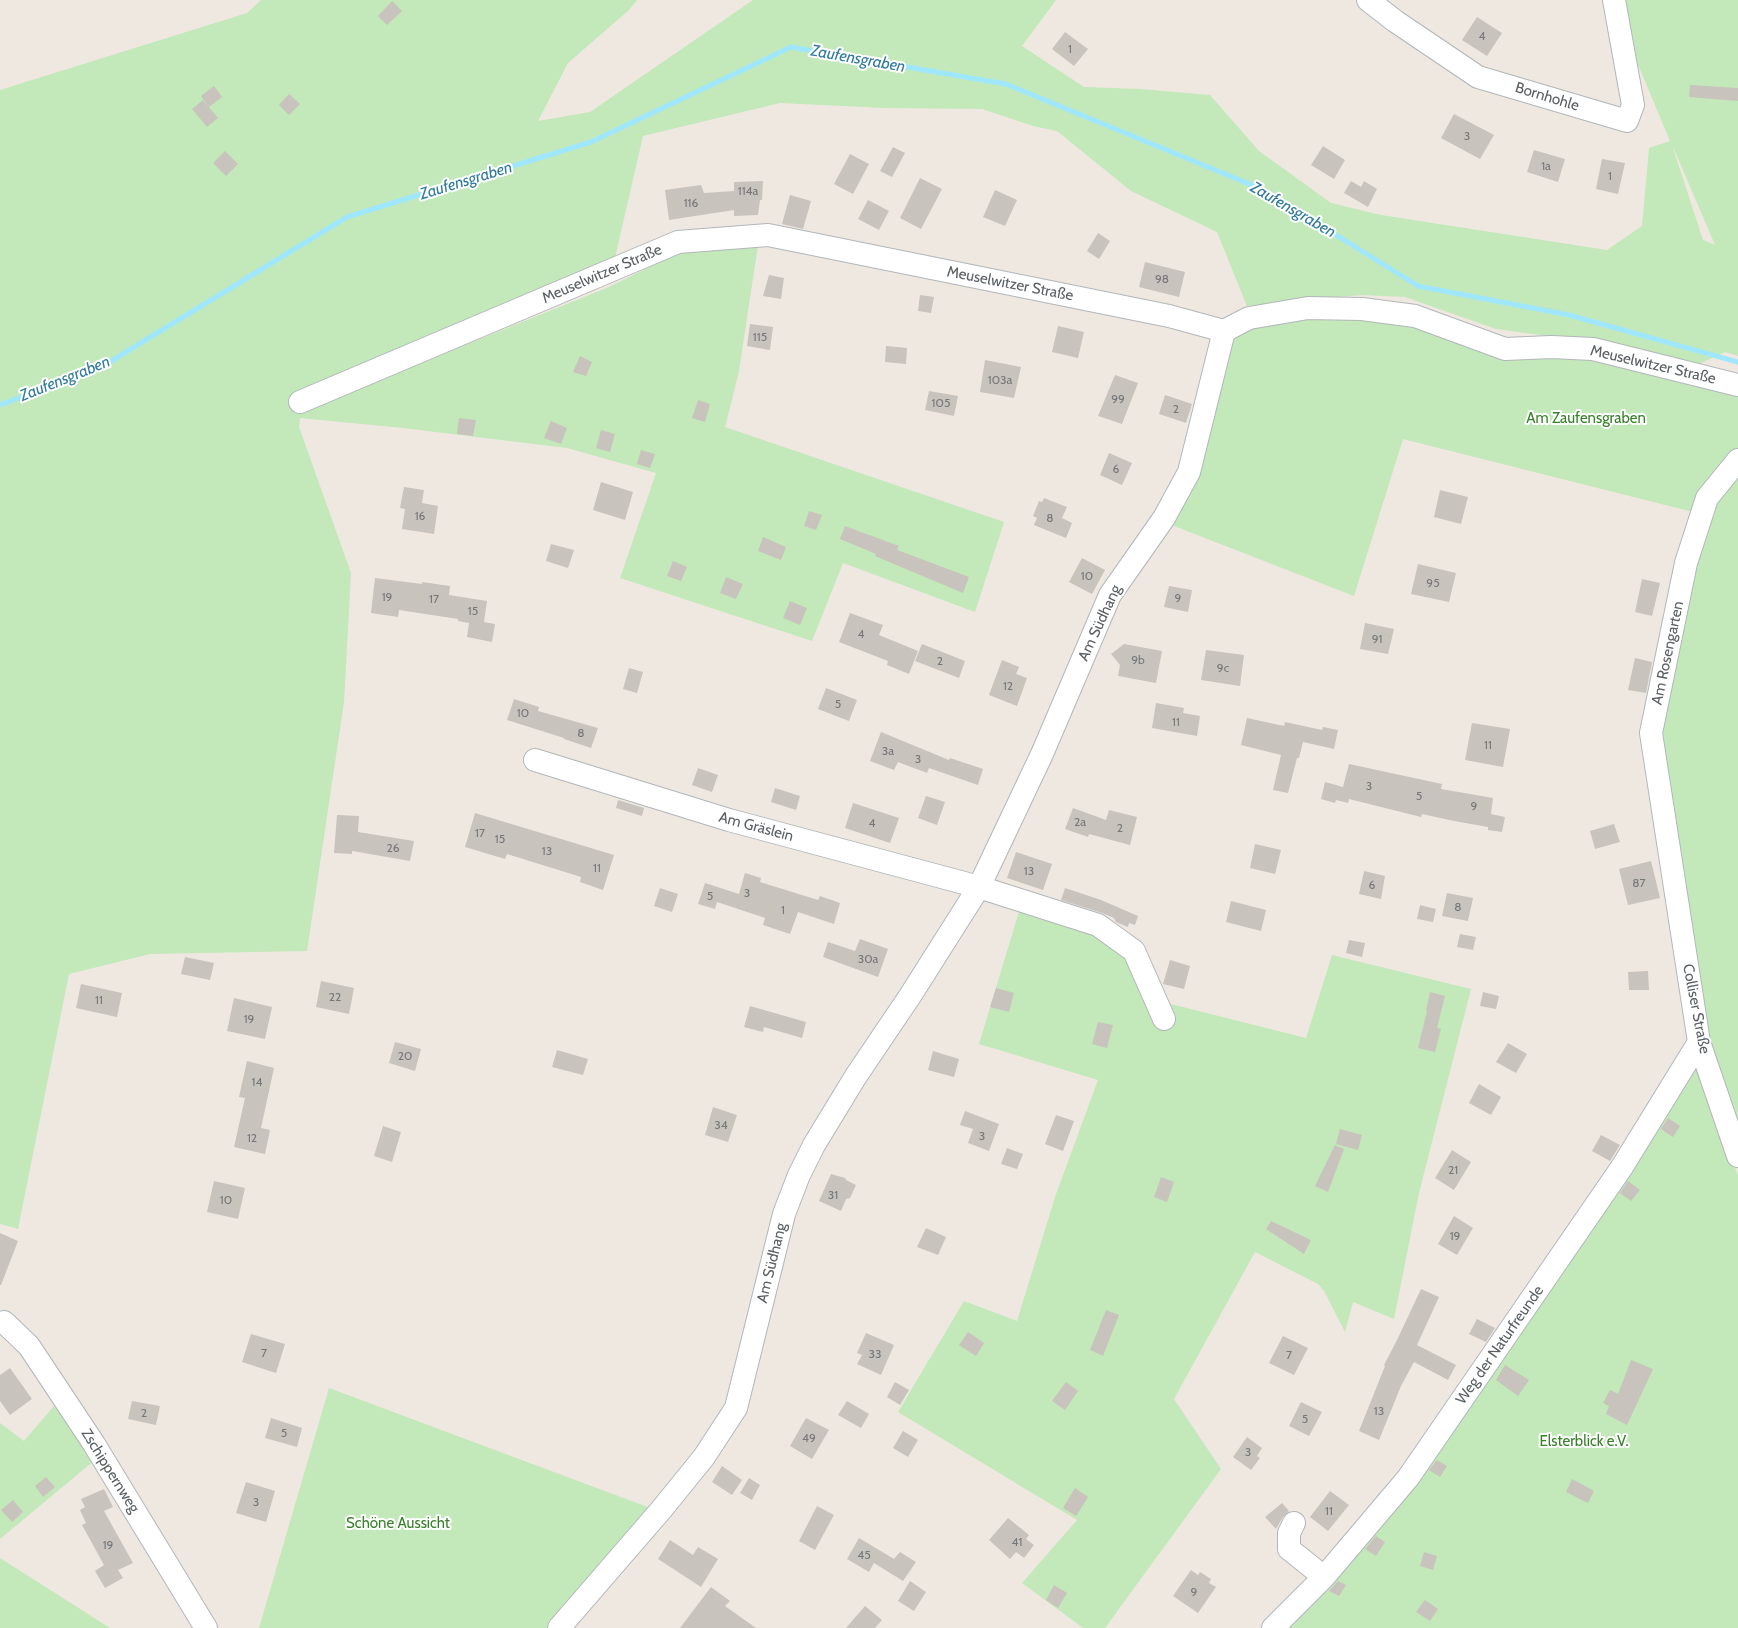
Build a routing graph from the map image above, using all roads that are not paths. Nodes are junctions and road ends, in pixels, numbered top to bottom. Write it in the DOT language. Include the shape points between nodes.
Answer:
graph roads {
  1 [pos="1368,0"];
  2 [pos="1614,0"];
  3 [pos="1224,331"];
  4 [pos="1738,385"];
  5 [pos="300,402"];
  6 [pos="1738,460"];
  7 [pos="535,760"];
  8 [pos="1671,858"];
  9 [pos="979,887"];
  10 [pos="1164,1019"];
  11 [pos="1699,1042"];
  12 [pos="1738,1156"];
  13 [pos="4,1322"];
  14 [pos="1294,1523"];
  15 [pos="1324,1577"];
  16 [pos="206,1628"];
  17 [pos="558,1628"];
  18 [pos="1274,1628"];
  1 -- 2 [label="street, Bornhohle" via="1478,77 1627,121 1633,105"];
  3 -- 4 [label="street, Meuselwitzer Straße" via="1249,318 1308,308 1362,309 1415,316 1505,349 1593,349"];
  3 -- 5 [label="street, Meuselwitzer Straße" via="1169,316 768,235 678,242"];
  3 -- 9 [label="street, Am Südhang" via="1189,472 1164,518 1110,595 1042,754"];
  6 -- 8 [label="street, Am Rosengarten" via="1707,498 1691,547 1651,733"];
  7 -- 9 [label="street, Am Gräslein" via="729,820"];
  8 -- 11 [label="street, Colliser Straße"];
  9 -- 10 [label="street" via="1098,925 1134,952"];
  9 -- 17 [label="street, Am Südhang" via="856,1076 799,1175 784,1214 736,1408 704,1457"];
  11 -- 12 [label="street, Colliser Straße"];
  11 -- 15 [label="street, Weg der Naturfreunde" via="1622,1167 1408,1478"];
  13 -- 16 [label="street, Zschippernweg" via="28,1346 94,1444"];
  14 -- 15 [label="street" via="1289,1532 1289,1549"];
  15 -- 18 [label="street, Weg der Naturfreunde"];
}
